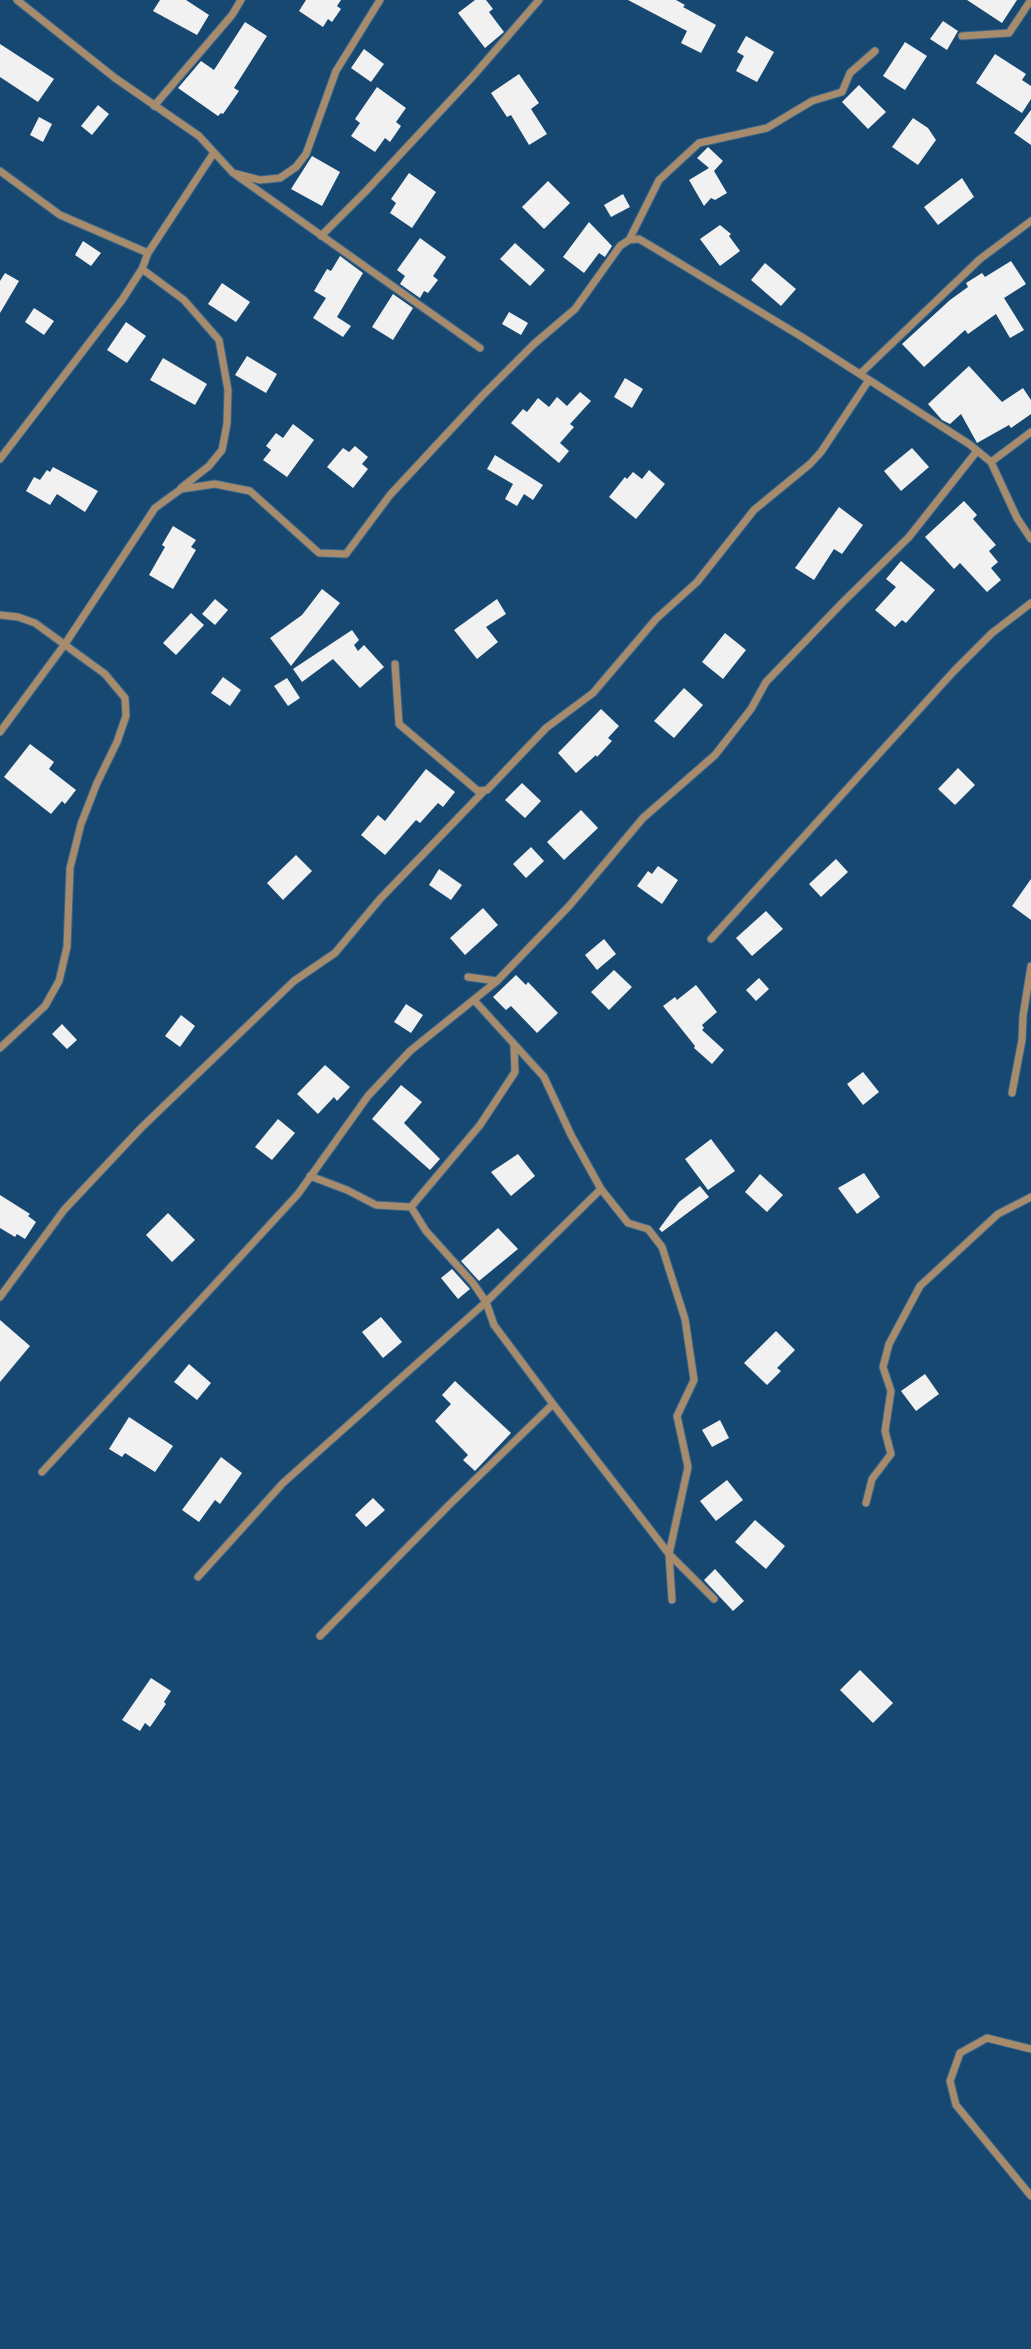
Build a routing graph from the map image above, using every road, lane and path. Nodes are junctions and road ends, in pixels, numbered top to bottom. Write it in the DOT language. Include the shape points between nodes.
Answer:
graph roads {
  1 [pos="16,0"];
  2 [pos="241,0"];
  3 [pos="380,0"];
  4 [pos="539,0"];
  5 [pos="1031,0"];
  6 [pos="1025,4"];
  7 [pos="962,36"];
  8 [pos="875,51"];
  9 [pos="154,106"];
  10 [pos="213,154"];
  11 [pos="0,171"];
  12 [pos="233,173"];
  13 [pos="1031,221"];
  14 [pos="321,236"];
  15 [pos="629,240"];
  16 [pos="148,253"];
  17 [pos="142,269"];
  18 [pos="480,348"];
  19 [pos="860,374"];
  20 [pos="869,380"];
  21 [pos="1031,432"];
  22 [pos="977,452"];
  23 [pos="0,460"];
  24 [pos="991,462"];
  25 [pos="172,495"];
  26 [pos="1031,539"];
  27 [pos="1031,603"];
  28 [pos="0,615"];
  29 [pos="65,643"];
  30 [pos="395,664"];
  31 [pos="0,732"];
  32 [pos="483,792"];
  33 [pos="711,939"];
  34 [pos="1031,966"];
  35 [pos="468,977"];
  36 [pos="497,981"];
  37 [pos="474,999"];
  38 [pos="514,1044"];
  39 [pos="0,1048"];
  40 [pos="1012,1093"];
  41 [pos="310,1176"];
  42 [pos="601,1189"];
  43 [pos="1031,1198"];
  44 [pos="411,1207"];
  45 [pos="0,1297"];
  46 [pos="486,1302"];
  47 [pos="553,1404"];
  48 [pos="42,1472"];
  49 [pos="866,1503"];
  50 [pos="669,1554"];
  51 [pos="198,1577"];
  52 [pos="714,1599"];
  53 [pos="671,1600"];
  54 [pos="320,1636"];
  55 [pos="1031,2049"];
  56 [pos="1031,2196"];
  1 -- 9 [label="street"];
  2 -- 9 [label="street"];
  3 -- 12 [label="street" via="336,71 311,142 296,167 280,178 260,180"];
  4 -- 14 [label="street"];
  5 -- 6 [label="street"];
  6 -- 7 [label="street" via="1010,33"];
  8 -- 15 [label="street" via="850,73 842,92 811,101 767,128 699,144 659,180"];
  9 -- 10 [label="street" via="199,136"];
  10 -- 12 [label="street"];
  10 -- 16 [label="street"];
  11 -- 16 [label="street" via="60,215"];
  12 -- 14 [label="street"];
  13 -- 19 [label="street" via="980,259"];
  14 -- 18 [label="street"];
  15 -- 19 [label="street" via="639,239 656,248"];
  15 -- 25 [label="street" via="575,309 482,396 390,495 345,554 319,553 250,491 215,484 181,489"];
  16 -- 17 [label="street"];
  17 -- 23 [label="street"];
  17 -- 25 [label="street" via="184,300 219,340 228,390 222,450"];
  19 -- 20 [label="street"];
  20 -- 22 [label="street"];
  20 -- 32 [label="street" via="810,464 754,510 697,582 656,620 593,692 546,727"];
  21 -- 24 [label="street"];
  22 -- 24 [label="street"];
  22 -- 36 [label="street" via="909,537 766,682 715,755 643,818 570,905"];
  24 -- 26 [label="street"];
  25 -- 29 [label="street" via="155,508"];
  27 -- 33 [label="street" via="954,671"];
  28 -- 29 [label="street" via="35,623"];
  29 -- 31 [label="street"];
  29 -- 39 [label="street" via="105,674 125,698 126,716 80,824 70,868 67,947 60,981 45,1006"];
  30 -- 32 [label="street" via="399,724"];
  32 -- 45 [label="street" via="335,953 294,981 141,1128 64,1210"];
  34 -- 40 [label="street"];
  35 -- 36 [label="street"];
  36 -- 37 [label="street"];
  37 -- 38 [label="street"];
  37 -- 41 [label="street" via="410,1051 368,1096"];
  38 -- 42 [label="street" via="544,1077"];
  38 -- 44 [label="street" via="515,1072 480,1125"];
  41 -- 44 [label="street" via="376,1205"];
  41 -- 48 [label="street" via="230,1270"];
  42 -- 46 [label="street"];
  42 -- 50 [label="street" via="628,1223 648,1229 662,1247 685,1319 694,1380 677,1416 688,1467"];
  43 -- 49 [label="street" via="998,1214 920,1286 888,1344 883,1367 891,1391 885,1431 891,1454 872,1479"];
  44 -- 46 [label="street"];
  46 -- 47 [label="street" via="494,1325"];
  46 -- 51 [label="street" via="283,1483"];
  47 -- 50 [label="street"];
  47 -- 54 [label="street"];
  50 -- 52 [label="street"];
  50 -- 53 [label="street"];
  55 -- 56 [label="street" via="987,2038 960,2053 950,2081 956,2105"];
}
